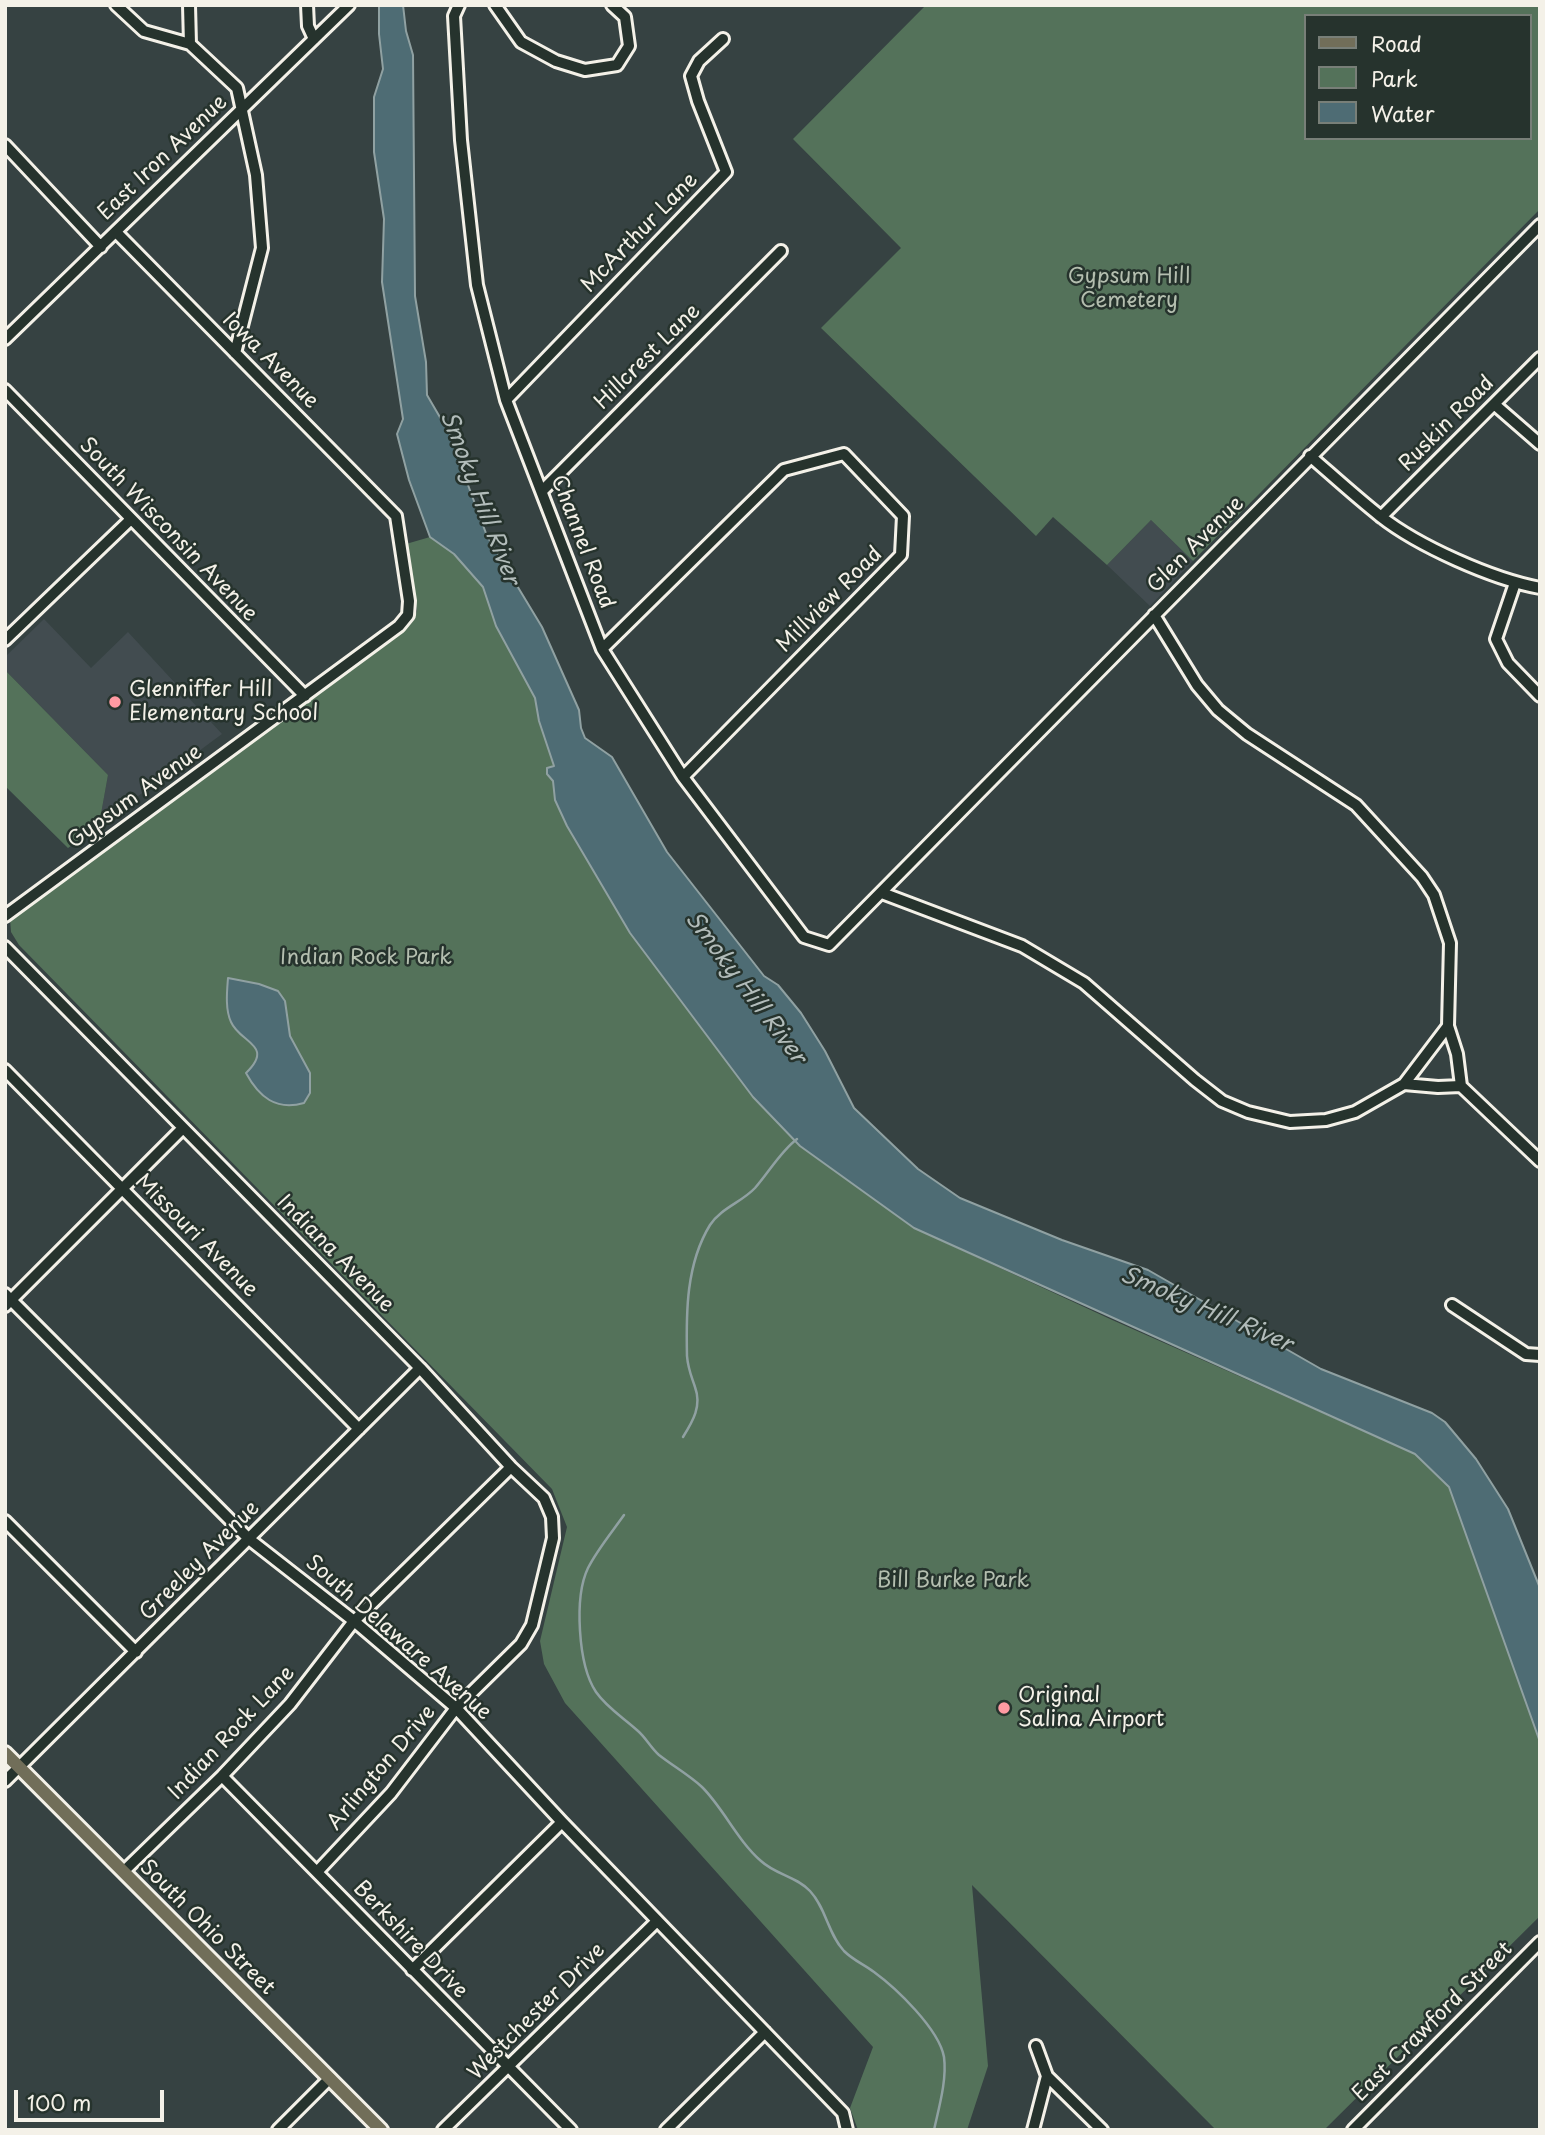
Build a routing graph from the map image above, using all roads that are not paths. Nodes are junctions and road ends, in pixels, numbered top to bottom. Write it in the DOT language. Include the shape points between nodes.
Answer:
graph roads {
  1 [pos="116,5"];
  2 [pos="189,5"];
  3 [pos="307,5"];
  4 [pos="348,5"];
  5 [pos="459,5"];
  6 [pos="495,5"];
  7 [pos="612,5"];
  8 [pos="314,39"];
  9 [pos="723,39"];
  10 [pos="190,44"];
  11 [pos="242,108"];
  12 [pos="5,145"];
  13 [pos="1540,225"];
  14 [pos="116,232"];
  15 [pos="101,247"];
  16 [pos="781,251"];
  17 [pos="5,339"];
  18 [pos="235,353"];
  19 [pos="1540,358"];
  20 [pos="5,390"];
  21 [pos="506,400"];
  22 [pos="1494,404"];
  23 [pos="1540,444"];
  24 [pos="1310,456"];
  25 [pos="542,491"];
  26 [pos="396,516"];
  27 [pos="1381,517"];
  28 [pos="130,520"];
  29 [pos="1515,583"];
  30 [pos="1540,588"];
  31 [pos="1154,615"];
  32 [pos="5,640"];
  33 [pos="602,649"];
  34 [pos="304,696"];
  35 [pos="1540,696"];
  36 [pos="682,777"];
  37 [pos="882,893"];
  38 [pos="5,916"];
  39 [pos="5,947"];
  40 [pos="1448,1026"];
  41 [pos="5,1070"];
  42 [pos="1404,1084"];
  43 [pos="1461,1086"];
  44 [pos="183,1128"];
  45 [pos="1540,1161"];
  46 [pos="122,1189"];
  47 [pos="7,1300"];
  48 [pos="1452,1304"];
  49 [pos="1540,1355"];
  50 [pos="420,1368"];
  51 [pos="359,1429"];
  52 [pos="511,1466"];
  53 [pos="5,1521"];
  54 [pos="249,1539"];
  55 [pos="354,1621"];
  56 [pos="532,1625"];
  57 [pos="136,1653"];
  58 [pos="456,1708"];
  59 [pos="5,1753"];
  60 [pos="20,1767"];
  61 [pos="222,1776"];
  62 [pos="5,1781"];
  63 [pos="562,1822"];
  64 [pos="124,1871"];
  65 [pos="317,1872"];
  66 [pos="657,1921"];
  67 [pos="1540,1942"];
  68 [pos="412,1970"];
  69 [pos="765,2032"];
  70 [pos="1036,2046"];
  71 [pos="509,2068"];
  72 [pos="1047,2076"];
  73 [pos="330,2078"];
  74 [pos="278,2130"];
  75 [pos="381,2130"];
  76 [pos="443,2130"];
  77 [pos="571,2130"];
  78 [pos="666,2130"];
  79 [pos="847,2130"];
  80 [pos="1033,2130"];
  81 [pos="1102,2130"];
  82 [pos="1353,2130"];
  1 -- 10 [label="street" via="144,31"];
  2 -- 10 [label="street"];
  3 -- 8 [label="street"];
  4 -- 8 [label="street, East Iron Avenue"];
  5 -- 21 [label="street, Channel Road" via="454,16 461,141 476,272"];
  6 -- 7 [label="street" via="521,42 555,61 585,70 617,65 629,46 625,17"];
  8 -- 11 [label="street, East Iron Avenue"];
  9 -- 21 [label="street, McArthur Lane" via="699,61 691,76 726,172"];
  10 -- 11 [label="street" via="237,88"];
  11 -- 14 [label="street, East Iron Avenue"];
  11 -- 18 [label="street" via="256,175 262,248"];
  12 -- 15 [label="street"];
  13 -- 24 [label="street, Glen Avenue"];
  14 -- 15 [label="street, East Iron Avenue"];
  14 -- 18 [label="street, Iowa Avenue"];
  15 -- 17 [label="street, East Iron Avenue"];
  16 -- 25 [label="street, Hillcrest Lane"];
  18 -- 26 [label="street, Iowa Avenue"];
  19 -- 22 [label="street, Ruskin Road"];
  20 -- 28 [label="street, South Wisconsin Avenue"];
  21 -- 25 [label="street, Channel Road"];
  22 -- 23 [label="street"];
  22 -- 27 [label="street, Ruskin Road"];
  24 -- 27 [label="street"];
  24 -- 31 [label="street, Glen Avenue"];
  25 -- 33 [label="street, Channel Road"];
  26 -- 34 [label="street, Gypsum Avenue" via="408,615"];
  27 -- 29 [label="street" via="1441,553"];
  28 -- 32 [label="street"];
  28 -- 34 [label="street, South Wisconsin Avenue"];
  29 -- 30 [label="street"];
  29 -- 35 [label="street" via="1496,639 1508,663"];
  31 -- 37 [label="street, Glen Avenue"];
  31 -- 40 [label="street" via="1218,710 1356,805 1422,877 1434,895 1450,943"];
  33 -- 36 [label="street, Channel Road"];
  33 -- 36 [label="street, Millview Road" via="784,470 844,454 903,516 901,555"];
  34 -- 38 [label="street, Gypsum Avenue"];
  36 -- 37 [label="street, Channel Road" via="804,937 829,945"];
  37 -- 42 [label="street" via="1022,946 1084,984 1222,1101 1248,1112 1290,1122 1326,1120 1355,1112"];
  39 -- 44 [label="street, Indiana Avenue"];
  40 -- 42 [label="street"];
  40 -- 43 [label="street"];
  41 -- 46 [label="street, Missouri Avenue"];
  42 -- 43 [label="street"];
  43 -- 45 [label="street"];
  44 -- 46 [label="street"];
  44 -- 50 [label="street, Indiana Avenue"];
  46 -- 47 [label="street"];
  46 -- 51 [label="street, Missouri Avenue"];
  47 -- 54 [label="street, South Delaware Avenue"];
  48 -- 49 [label="street" via="1526,1354"];
  50 -- 51 [label="street, Greeley Avenue"];
  50 -- 52 [label="street, Indiana Avenue"];
  51 -- 54 [label="street, Greeley Avenue"];
  52 -- 55 [label="street, Indian Rock Lane"];
  52 -- 56 [label="street, Indiana Avenue" via="544,1498 552,1517 553,1538"];
  53 -- 57 [label="street"];
  54 -- 55 [label="street, South Delaware Avenue"];
  54 -- 57 [label="street, Greeley Avenue"];
  55 -- 58 [label="street, South Delaware Avenue"];
  55 -- 61 [label="street, Indian Rock Lane" via="290,1704"];
  56 -- 58 [label="street, Arlington Drive" via="521,1644"];
  57 -- 60 [label="street, Greeley Avenue"];
  58 -- 63 [label="street, South Delaware Avenue"];
  58 -- 65 [label="street, Arlington Drive" via="391,1793"];
  59 -- 60 [label="main road, South Ohio Street"];
  60 -- 62 [label="street, Greeley Avenue"];
  60 -- 64 [label="main road, South Ohio Street"];
  61 -- 64 [label="street, Indian Rock Lane"];
  61 -- 65 [label="street, Berkshire Drive"];
  63 -- 66 [label="street, South Delaware Avenue"];
  63 -- 68 [label="street"];
  64 -- 73 [label="main road, South Ohio Street"];
  65 -- 68 [label="street, Berkshire Drive"];
  66 -- 69 [label="street, South Delaware Avenue"];
  66 -- 71 [label="street, Westchester Drive"];
  67 -- 82 [label="street, East Crawford Street"];
  68 -- 71 [label="street, Berkshire Drive"];
  69 -- 78 [label="street"];
  69 -- 79 [label="street, South Delaware Avenue" via="843,2113"];
  70 -- 72 [label="street"];
  71 -- 76 [label="street, Westchester Drive"];
  71 -- 77 [label="street, Berkshire Drive"];
  72 -- 80 [label="street"];
  72 -- 81 [label="street"];
  73 -- 74 [label="street"];
  73 -- 75 [label="main road, South Ohio Street"];
}
